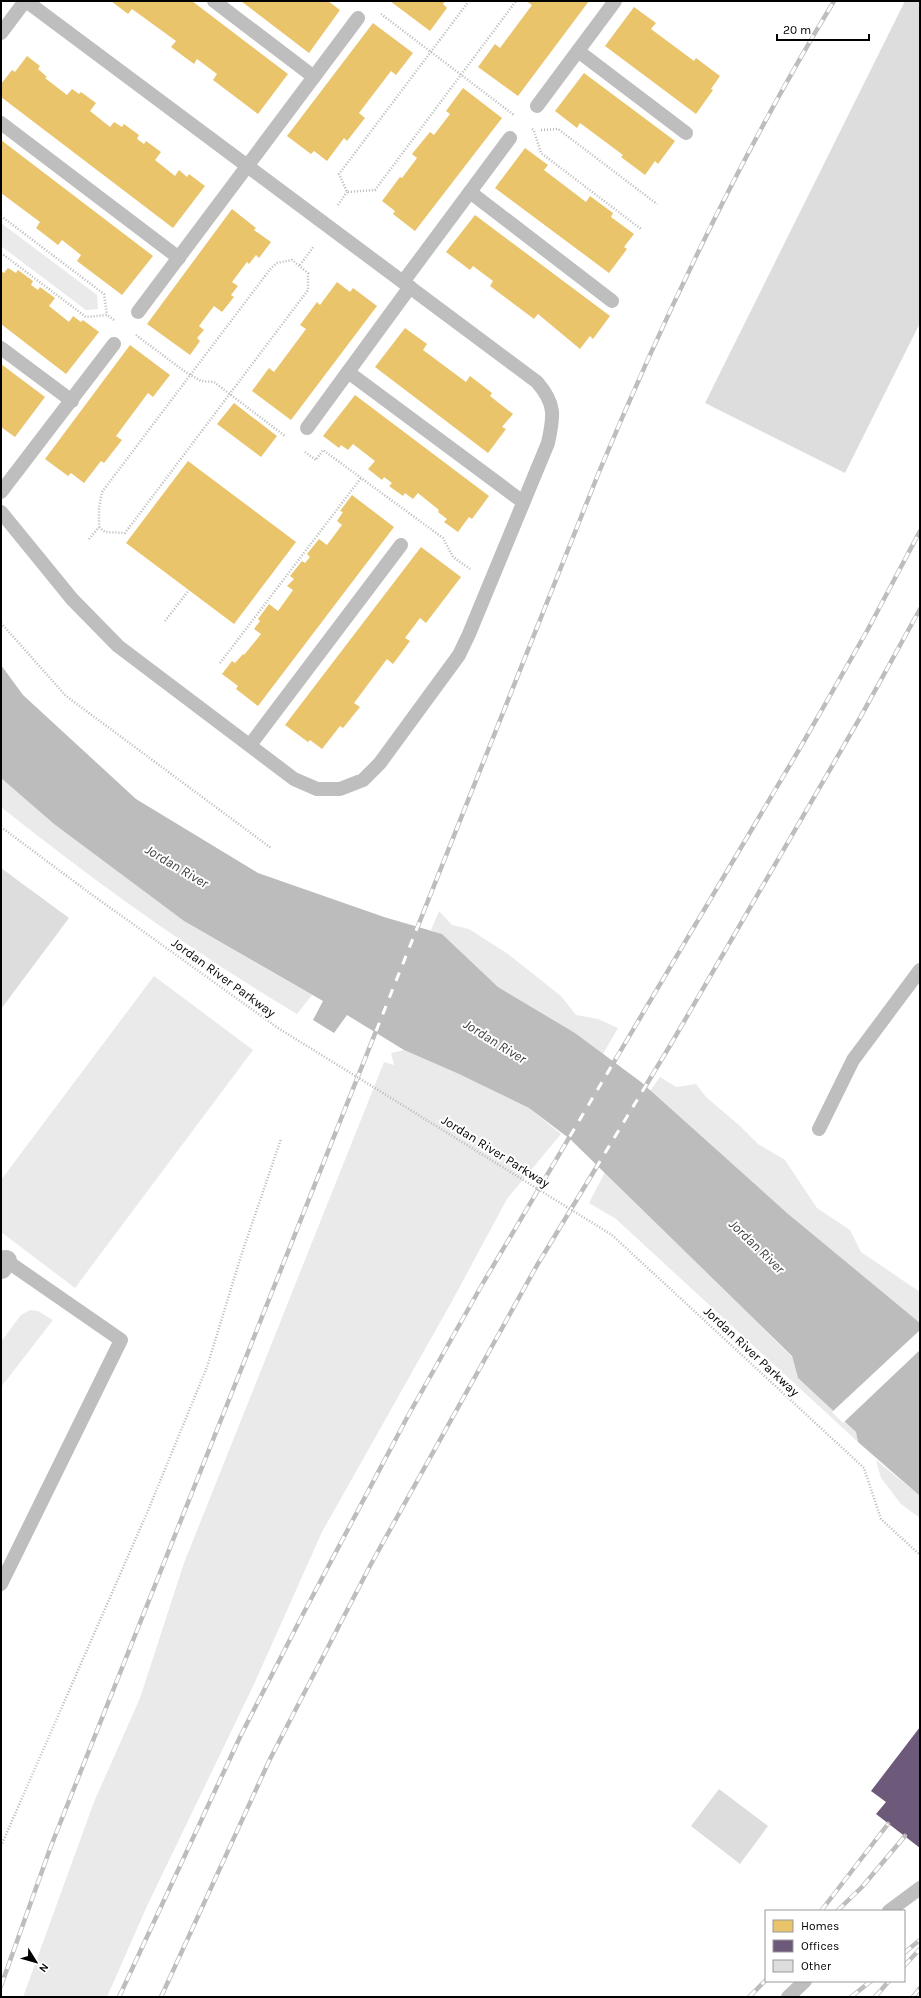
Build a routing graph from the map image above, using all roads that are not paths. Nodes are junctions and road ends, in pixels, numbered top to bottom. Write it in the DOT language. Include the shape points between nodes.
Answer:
graph roads {
  1 [pos="26,1"];
  2 [pos="214,1"];
  3 [pos="615,1"];
  4 [pos="358,18"];
  5 [pos="1,34"];
  6 [pos="578,51"];
  7 [pos="314,77"];
  8 [pos="537,106"];
  9 [pos="1,124"];
  10 [pos="686,133"];
  11 [pos="510,138"];
  12 [pos="248,166"];
  13 [pos="470,192"];
  14 [pos="179,258"];
  15 [pos="406,285"];
  16 [pos="612,301"];
  17 [pos="138,312"];
  18 [pos="114,344"];
  19 [pos="1,348"];
  20 [pos="348,372"];
  21 [pos="72,401"];
  22 [pos="307,428"];
  23 [pos="1,492"];
  24 [pos="523,502"];
  25 [pos="1,512"];
  26 [pos="401,546"];
  27 [pos="250,746"];
  28 [pos="920,970"];
  29 [pos="819,1129"];
  30 [pos="3,1262"];
  31 [pos="1,1584"];
  32 [pos="920,1888"];
  33 [pos="890,1910"];
  34 [pos="804,1982"];
  35 [pos="788,1997"];
  1 -- 5 [label="lane"];
  1 -- 12 [label="lane"];
  2 -- 7 [label="lane"];
  3 -- 6 [label="lane"];
  4 -- 7 [label="lane"];
  6 -- 8 [label="lane"];
  6 -- 10 [label="lane"];
  7 -- 12 [label="lane"];
  9 -- 14 [label="lane"];
  11 -- 13 [label="lane"];
  12 -- 14 [label="lane"];
  12 -- 15 [label="lane"];
  13 -- 15 [label="lane"];
  13 -- 16 [label="lane"];
  14 -- 17 [label="lane"];
  15 -- 20 [label="lane"];
  15 -- 24 [label="lane" via="537,382 550,400 553,414 548,443"];
  18 -- 21 [label="lane"];
  19 -- 21 [label="lane"];
  20 -- 22 [label="lane"];
  20 -- 24 [label="lane"];
  21 -- 23 [label="lane"];
  24 -- 27 [label="lane" via="459,655 380,763 363,780 340,789 317,788 294,779"];
  25 -- 27 [label="lane" via="72,600 118,646"];
  26 -- 27 [label="lane"];
  28 -- 29 [label="lane" via="853,1060"];
  30 -- 31 [label="lane" via="121,1340"];
  32 -- 33 [label="lane"];
  34 -- 35 [label="lane"];
}
